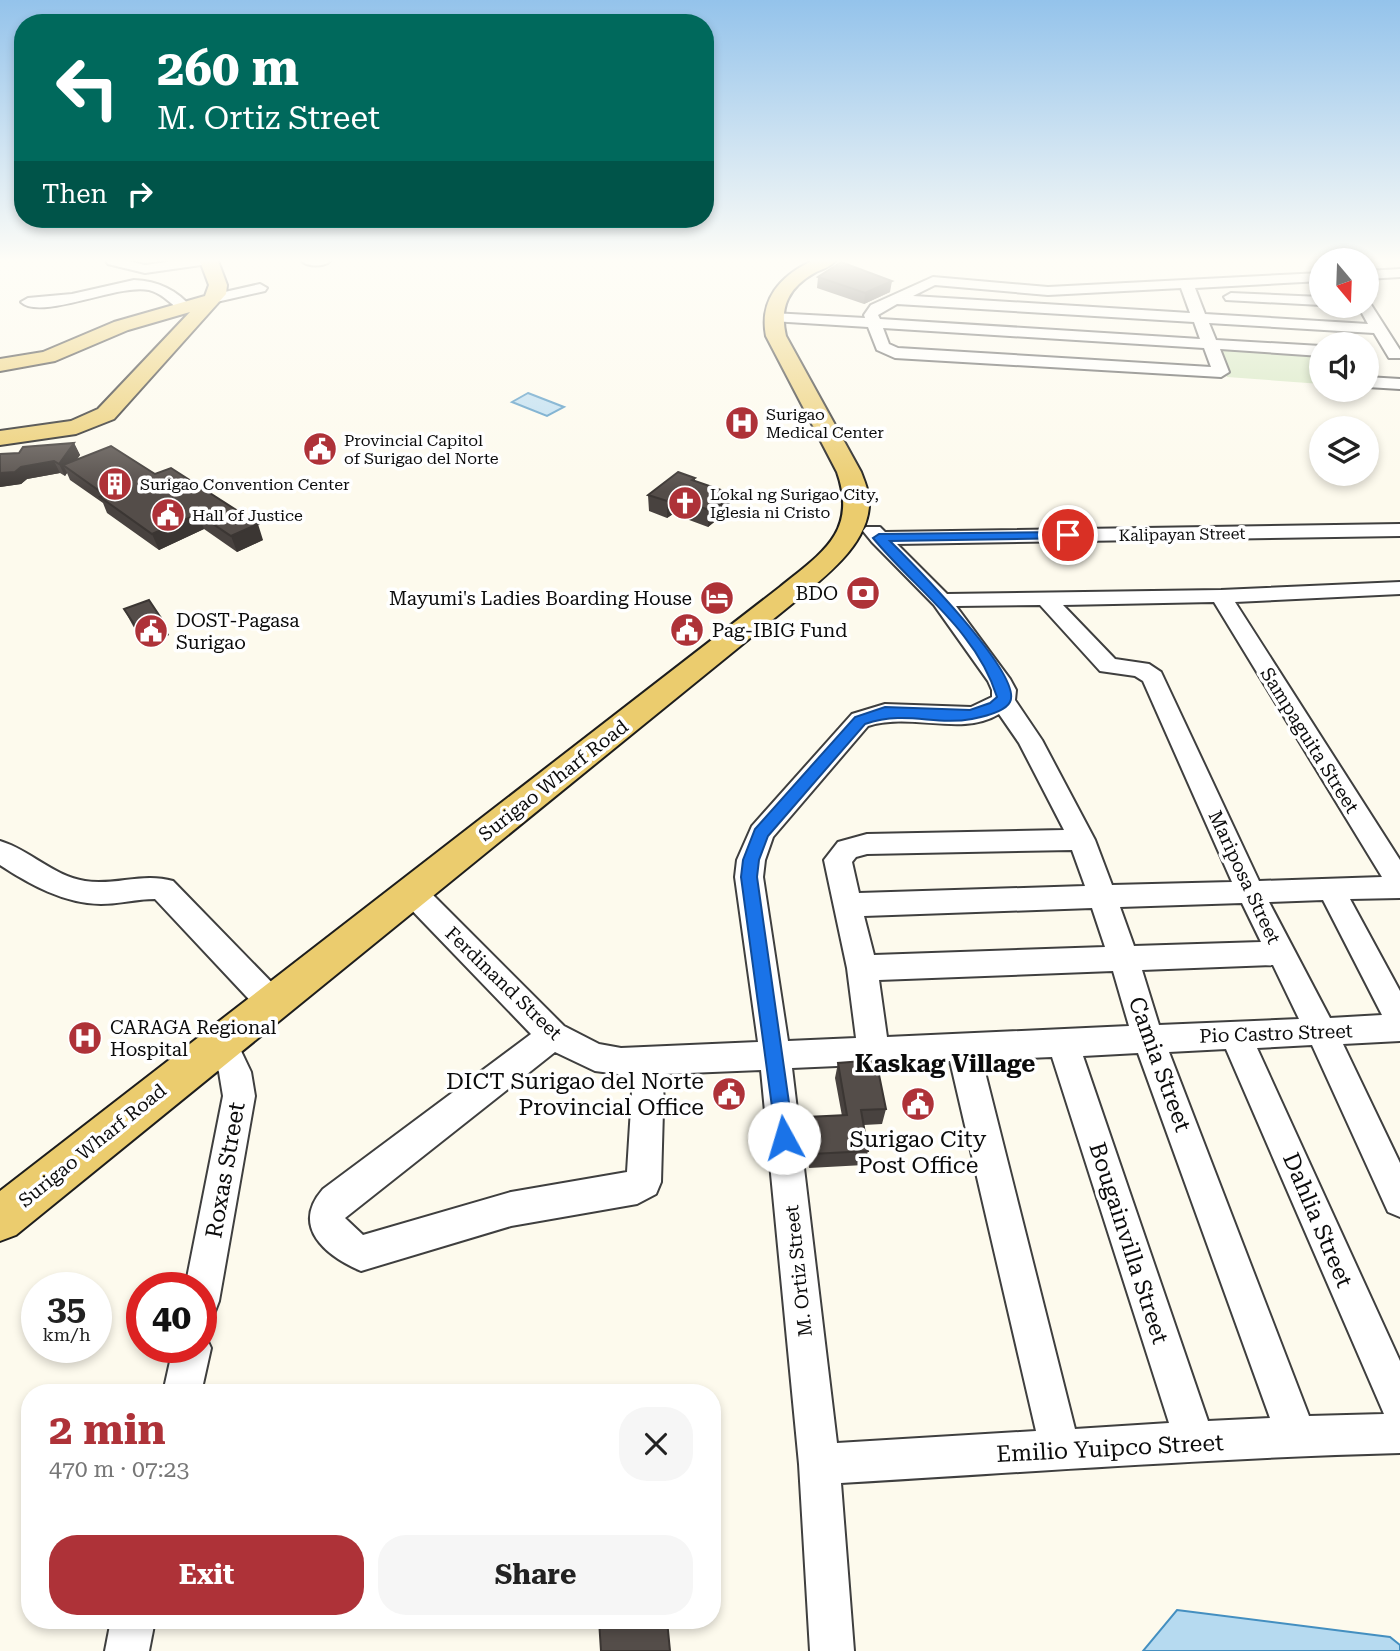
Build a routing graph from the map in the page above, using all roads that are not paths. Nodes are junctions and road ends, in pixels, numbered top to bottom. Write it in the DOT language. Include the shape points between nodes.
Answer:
graph roads {
  1 [pos="93,338"];
  2 [pos="177,338"];
  3 [pos="777,338"];
  4 [pos="878,338"];
  5 [pos="1015,338"];
  6 [pos="1106,338"];
  7 [pos="1208,338"];
  8 [pos="1386,338"];
  9 [pos="1211,345"];
  10 [pos="1309,351"];
  11 [pos="1379,354"];
  12 [pos="1398,355"];
  13 [pos="1017,361"];
  14 [pos="0,365"];
  15 [pos="1379,383"];
  16 [pos="1400,384"];
  17 [pos="0,438"];
  18 [pos="849,528"];
  19 [pos="1400,530"];
  20 [pos="879,538"];
  21 [pos="896,553"];
  22 [pos="1400,588"];
  23 [pos="1221,596"];
  24 [pos="942,600"];
  25 [pos="1047,600"];
  26 [pos="1003,701"];
  27 [pos="1082,840"];
  28 [pos="0,851"];
  29 [pos="1400,885"];
  30 [pos="1330,888"];
  31 [pos="411,891"];
  32 [pos="1250,892"];
  33 [pos="1099,895"];
  34 [pos="847,905"];
  35 [pos="1280,953"];
  36 [pos="1124,959"];
  37 [pos="862,968"];
  38 [pos="271,1002"];
  39 [pos="1400,1020"];
  40 [pos="1400,1028"];
  41 [pos="1321,1033"];
  42 [pos="1235,1035"];
  43 [pos="553,1036"];
  44 [pos="1148,1038"];
  45 [pos="221,1042"];
  46 [pos="1063,1043"];
  47 [pos="963,1048"];
  48 [pos="874,1052"];
  49 [pos="775,1055"];
  50 [pos="649,1062"];
  51 [pos="1400,1200"];
  52 [pos="0,1219"];
  53 [pos="206,1272"];
  54 [pos="189,1363"];
  55 [pos="184,1384"];
  56 [pos="1400,1405"];
  57 [pos="1400,1433"];
  58 [pos="1297,1436"];
  59 [pos="1196,1444"];
  60 [pos="1060,1450"];
  61 [pos="819,1464"];
  62 [pos="131,1629"];
  63 [pos="127,1651"];
  64 [pos="832,1651"];
  1 -- 14 [label="main road" via="48,357"];
  2 -- 17 [label="main road" via="106,414 76,427"];
  3 -- 18 [label="main road" via="849,472 857,495"];
  4 -- 13 [label="street" via="890,352"];
  5 -- 13 [label="street"];
  6 -- 9 [label="street"];
  7 -- 9 [label="street"];
  8 -- 12 [label="street"];
  9 -- 10 [label="street"];
  9 -- 13 [label="street" via="1220,372"];
  11 -- 12 [label="street"];
  15 -- 16 [label="street"];
  18 -- 20 [label="street"];
  18 -- 21 [label="street"];
  18 -- 31 [label="main road, Surigao Wharf Road" via="832,555 789,593"];
  19 -- 20 [label="street, Kalipayan Street"];
  20 -- 21 [label="street"];
  21 -- 24 [label="street"];
  22 -- 23 [label="street"];
  23 -- 25 [label="street"];
  23 -- 29 [label="street, Sampaguita Street"];
  24 -- 25 [label="street"];
  24 -- 26 [label="street" via="999,679"];
  25 -- 32 [label="street, Mariposa Street" via="1108,666 1141,670 1153,677"];
  26 -- 27 [label="street, Camia Street" via="1030,740"];
  26 -- 49 [label="street, M. Ortiz Street" via="971,715 903,711 860,720 761,833 749,877"];
  27 -- 33 [label="street, Camia Street"];
  27 -- 34 [label="street" via="867,844 847,849 838,860"];
  28 -- 38 [label="street" via="29,870 83,892 163,889"];
  29 -- 30 [label="street"];
  30 -- 32 [label="street"];
  30 -- 39 [label="street"];
  31 -- 38 [label="main road, Surigao Wharf Road"];
  31 -- 43 [label="street, Ferdinand Street"];
  32 -- 33 [label="street"];
  32 -- 35 [label="street, Mariposa Street"];
  33 -- 34 [label="street"];
  33 -- 36 [label="street, Camia Street"];
  34 -- 37 [label="street"];
  35 -- 36 [label="street"];
  35 -- 41 [label="street, Mariposa Street"];
  36 -- 37 [label="street"];
  36 -- 44 [label="street, Camia Street"];
  37 -- 48 [label="street"];
  38 -- 45 [label="main road, Surigao Wharf Road"];
  40 -- 41 [label="street, Pio Castro Street"];
  41 -- 42 [label="street, Pio Castro Street"];
  41 -- 51 [label="street, Mariposa Street"];
  42 -- 44 [label="street, Pio Castro Street"];
  42 -- 56 [label="street, Dahlia Street"];
  43 -- 50 [label="street, Ferdinand Street" via="595,1057"];
  43 -- 50 [label="street" via="335,1201 328,1208 326,1224 360,1253 511,1209 637,1187 644,1182"];
  44 -- 46 [label="street, Pio Castro Street"];
  44 -- 58 [label="street, Camia Street"];
  45 -- 52 [label="main road, Surigao Wharf Road"];
  45 -- 53 [label="street, Roxas Street" via="235,1072 239,1096"];
  46 -- 47 [label="street, Pio Castro Street"];
  46 -- 59 [label="street, Bougainvilla Street"];
  47 -- 48 [label="street, Pio Castro Street"];
  47 -- 60 [label="street"];
  48 -- 49 [label="street, Pio Castro Street"];
  49 -- 50 [label="street, Ferdinand Street"];
  49 -- 61 [label="street, M. Ortiz Street"];
  54 -- 55 [label="street"];
  57 -- 58 [label="street, Emilio Yuipco Street"];
  58 -- 59 [label="street, Emilio Yuipco Street"];
  59 -- 60 [label="street, Emilio Yuipco Street"];
  60 -- 61 [label="street, Emilio Yuipco Street"];
  61 -- 64 [label="street, M. Ortiz Street"];
  62 -- 63 [label="street"];
}
